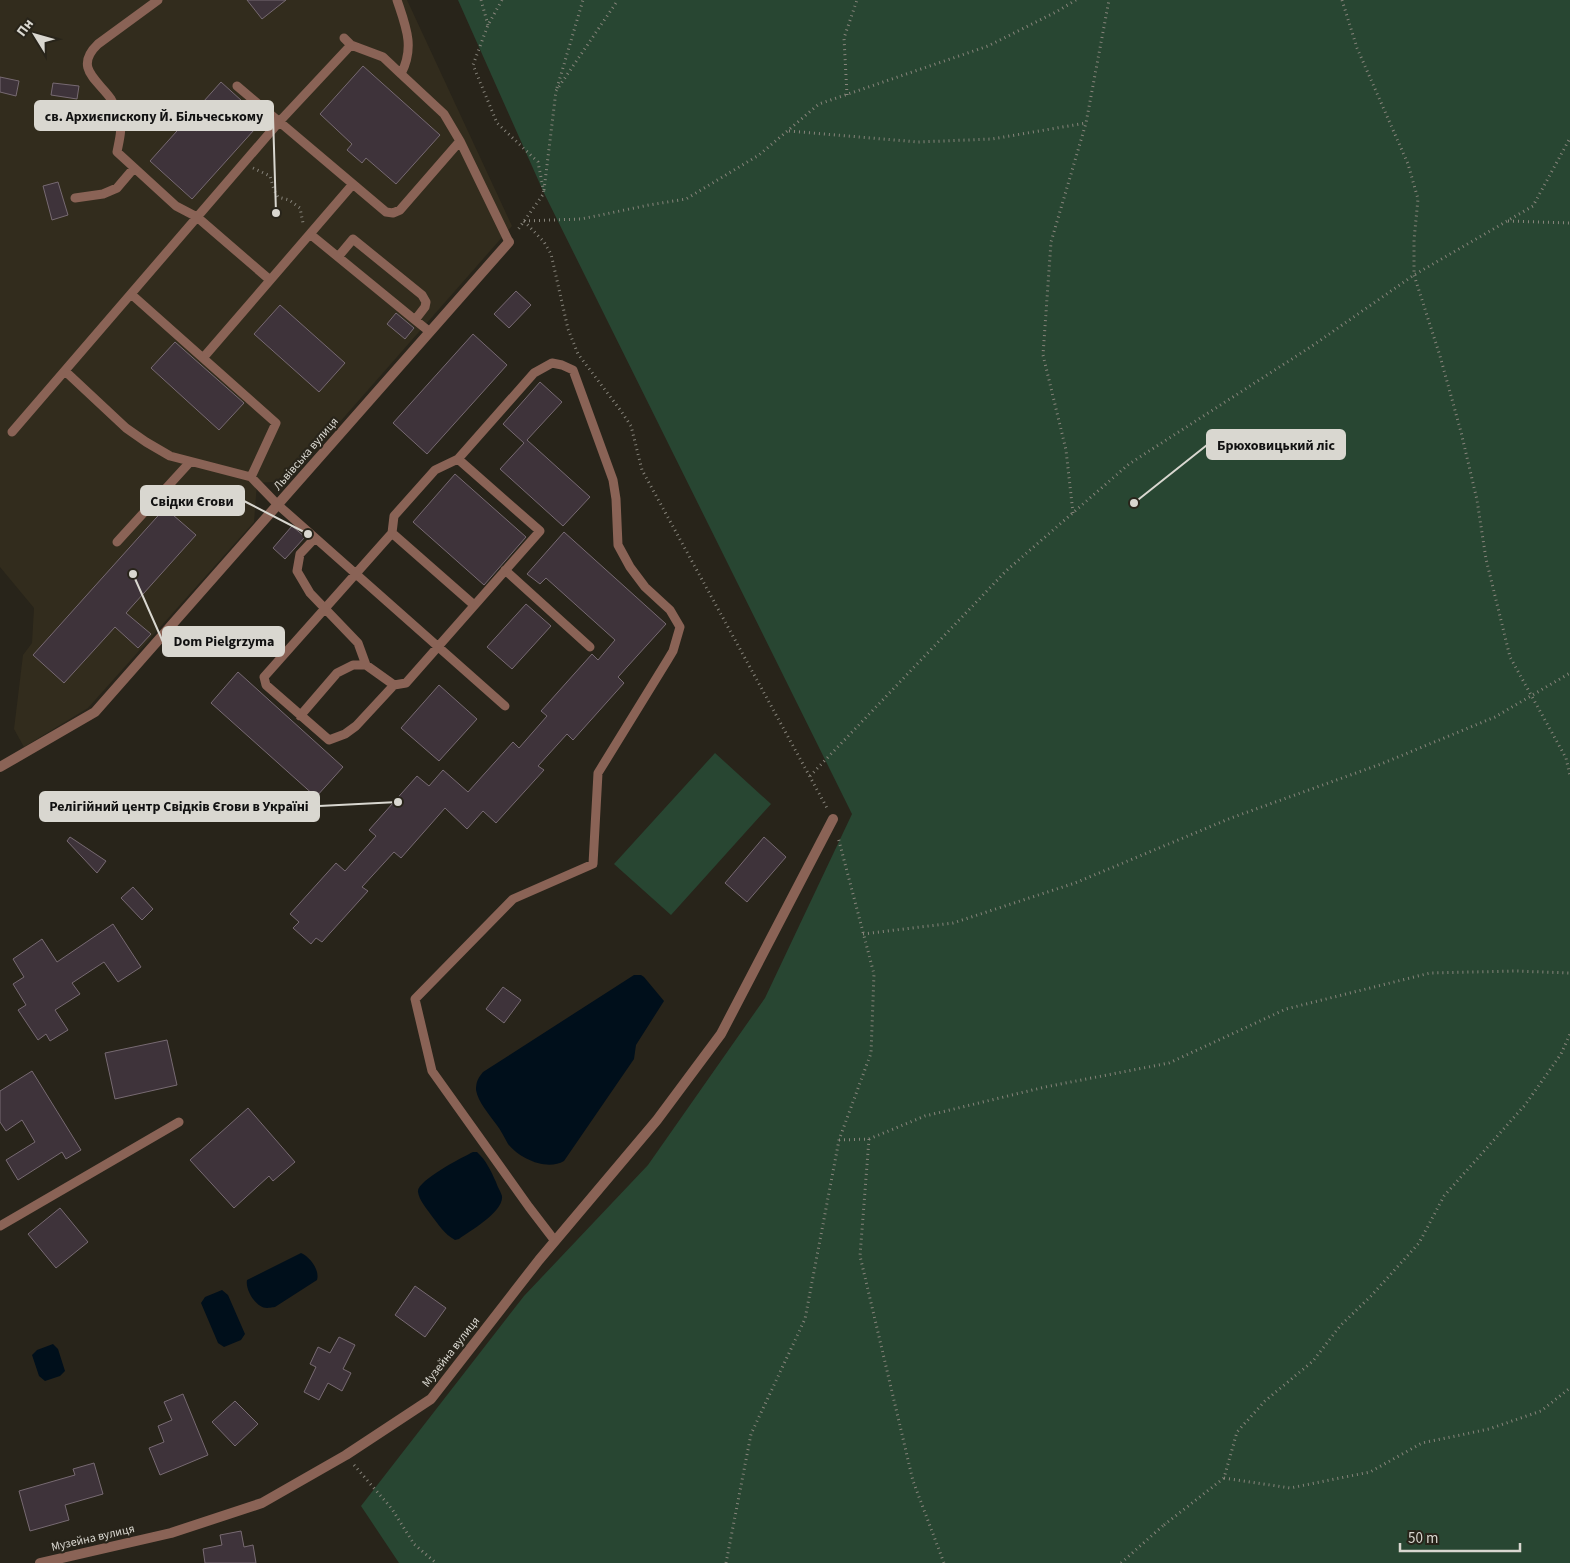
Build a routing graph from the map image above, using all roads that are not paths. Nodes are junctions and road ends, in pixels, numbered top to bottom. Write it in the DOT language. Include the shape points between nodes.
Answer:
graph roads {
  1 [pos="158,0"];
  2 [pos="397,0"];
  3 [pos="344,38"];
  4 [pos="352,45"];
  5 [pos="401,74"];
  6 [pos="237,86"];
  7 [pos="279,122"];
  8 [pos="460,141"];
  9 [pos="134,168"];
  10 [pos="353,184"];
  11 [pos="75,198"];
  12 [pos="197,217"];
  13 [pos="310,234"];
  14 [pos="509,242"];
  15 [pos="338,257"];
  16 [pos="270,280"];
  17 [pos="131,294"];
  18 [pos="415,320"];
  19 [pos="430,332"];
  20 [pos="203,358"];
  21 [pos="66,371"];
  22 [pos="12,432"];
  23 [pos="458,459"];
  24 [pos="190,462"];
  25 [pos="251,477"];
  26 [pos="278,505"];
  27 [pos="392,533"];
  28 [pos="315,538"];
  29 [pos="117,542"];
  30 [pos="505,570"];
  31 [pos="355,573"];
  32 [pos="474,605"];
  33 [pos="324,608"];
  34 [pos="438,646"];
  35 [pos="590,647"];
  36 [pos="366,665"];
  37 [pos="394,685"];
  38 [pos="505,706"];
  39 [pos="300,716"];
  40 [pos="0,767"];
  41 [pos="833,819"];
  42 [pos="179,1122"];
  43 [pos="0,1226"];
  44 [pos="555,1241"];
  45 [pos="40,1563"];
  1 -- 9 [label="lane" via="98,44 88,61 90,74 111,99 120,118 116,152"];
  2 -- 5 [label="lane" via="408,32 406,64"];
  3 -- 4 [label="lane"];
  4 -- 5 [label="lane" via="383,57"];
  4 -- 7 [label="lane"];
  5 -- 8 [label="lane" via="444,114"];
  6 -- 7 [label="lane"];
  7 -- 10 [label="lane"];
  7 -- 12 [label="lane"];
  8 -- 10 [label="lane" via="400,210 393,213 386,212"];
  8 -- 14 [label="lane"];
  9 -- 11 [label="lane" via="117,188 103,194"];
  9 -- 12 [label="lane" via="176,206"];
  10 -- 13 [label="lane"];
  12 -- 16 [label="lane"];
  12 -- 17 [label="lane"];
  13 -- 15 [label="lane"];
  13 -- 16 [label="lane"];
  14 -- 19 [label="street, Львівська вулиця"];
  15 -- 18 [label="lane"];
  15 -- 18 [label="lane" via="352,239 422,295 426,302"];
  16 -- 20 [label="lane"];
  17 -- 20 [label="lane"];
  17 -- 21 [label="lane"];
  18 -- 19 [label="lane"];
  19 -- 26 [label="street, Львівська вулиця"];
  20 -- 25 [label="lane" via="276,423"];
  21 -- 22 [label="lane"];
  21 -- 24 [label="lane" via="139,438 170,456"];
  23 -- 27 [label="lane" via="435,470 394,516"];
  23 -- 30 [label="lane" via="540,531"];
  23 -- 44 [label="lane" via="534,373 552,363 573,370 613,480 618,545 645,587 670,610 680,627 673,651 598,773 594,864 513,899 414,999 432,1071"];
  24 -- 25 [label="lane"];
  24 -- 29 [label="lane"];
  25 -- 26 [label="lane"];
  26 -- 28 [label="lane"];
  26 -- 40 [label="street, Львівська вулиця" via="95,712"];
  27 -- 31 [label="lane"];
  27 -- 32 [label="lane"];
  28 -- 31 [label="lane"];
  28 -- 33 [label="lane" via="300,554 297,571"];
  30 -- 32 [label="lane"];
  30 -- 35 [label="lane"];
  31 -- 33 [label="lane"];
  31 -- 34 [label="lane"];
  32 -- 34 [label="lane"];
  33 -- 36 [label="lane" via="358,642"];
  33 -- 39 [label="lane" via="264,677 266,685"];
  34 -- 37 [label="lane" via="406,683"];
  34 -- 38 [label="lane"];
  36 -- 37 [label="lane"];
  36 -- 39 [label="lane" via="353,665 337,673"];
  37 -- 39 [label="lane" via="356,726 329,740"];
  41 -- 44 [label="street, Музейна вулиця" via="721,1034 657,1120"];
  42 -- 43 [label="lane"];
  44 -- 45 [label="street, Музейна вулиця" via="430,1399 346,1455 262,1503 171,1533"];
}
